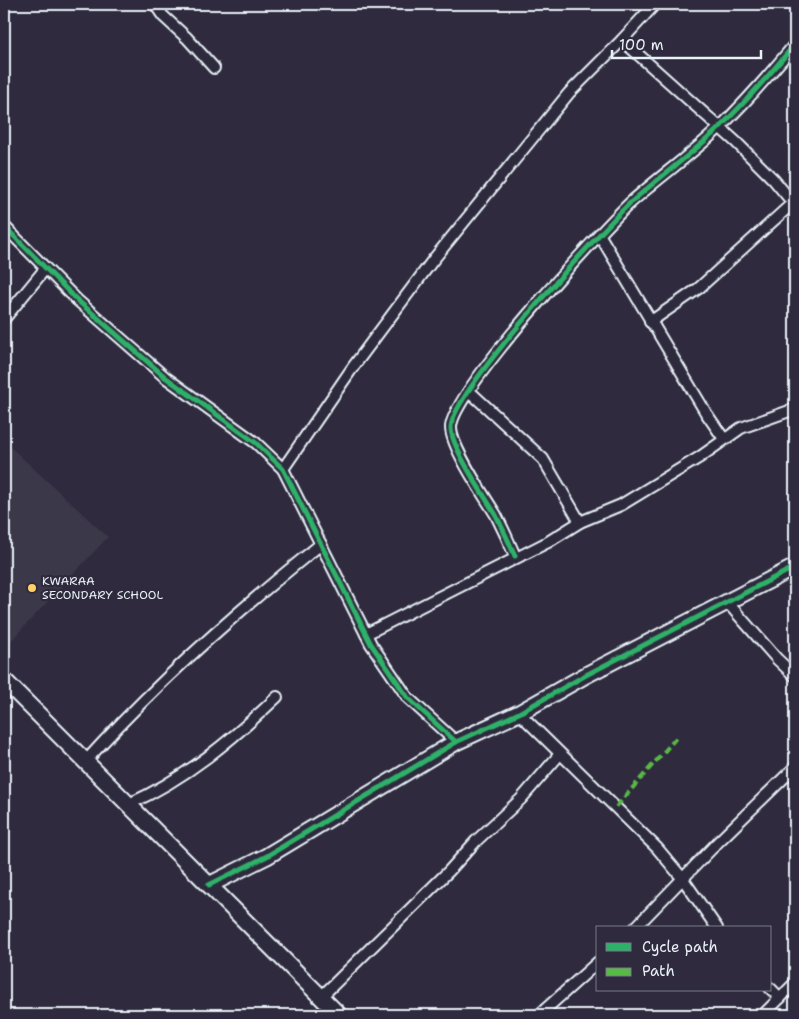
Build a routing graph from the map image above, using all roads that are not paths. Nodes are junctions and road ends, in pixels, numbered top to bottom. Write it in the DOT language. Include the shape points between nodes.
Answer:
graph roads {
  1 [pos="155,4"];
  2 [pos="655,4"];
  3 [pos="622,40"];
  4 [pos="795,44"];
  5 [pos="214,68"];
  6 [pos="719,128"];
  7 [pos="794,202"];
  8 [pos="4,226"];
  9 [pos="599,234"];
  10 [pos="45,269"];
  11 [pos="4,319"];
  12 [pos="650,322"];
  13 [pos="469,392"];
  14 [pos="795,409"];
  15 [pos="724,439"];
  16 [pos="283,469"];
  17 [pos="580,522"];
  18 [pos="322,544"];
  19 [pos="515,556"];
  20 [pos="795,567"];
  21 [pos="727,602"];
  22 [pos="366,634"];
  23 [pos="795,676"];
  24 [pos="4,680"];
  25 [pos="277,697"];
  26 [pos="519,713"];
  27 [pos="456,742"];
  28 [pos="560,754"];
  29 [pos="84,763"];
  30 [pos="795,767"];
  31 [pos="128,804"];
  32 [pos="682,878"];
  33 [pos="209,885"];
  34 [pos="637,926"];
  35 [pos="716,926"];
  36 [pos="596,964"];
  37 [pos="795,983"];
  38 [pos="772,990"];
  39 [pos="321,997"];
  40 [pos="780,998"];
  41 [pos="339,1015"];
  42 [pos="539,1015"];
  43 [pos="762,1015"];
  1 -- 5 [label="street"];
  2 -- 3 [label="street"];
  3 -- 6 [label="street"];
  3 -- 16 [label="street" via="569,93 433,260 353,367"];
  4 -- 6 [label="street"];
  6 -- 7 [label="street"];
  6 -- 9 [label="street" via="646,189"];
  7 -- 12 [label="street" via="699,288"];
  8 -- 10 [label="street"];
  9 -- 12 [label="street"];
  9 -- 13 [label="street" via="521,323"];
  10 -- 11 [label="street"];
  10 -- 16 [label="street" via="166,377 256,443"];
  12 -- 15 [label="street"];
  13 -- 17 [label="street" via="543,459"];
  13 -- 19 [label="street" via="453,419 451,433"];
  14 -- 15 [label="street" via="741,428"];
  15 -- 17 [label="street" via="621,505"];
  16 -- 18 [label="street"];
  17 -- 19 [label="street" via="548,542"];
  18 -- 22 [label="street"];
  18 -- 29 [label="street" via="208,640 132,711"];
  19 -- 22 [label="street"];
  20 -- 21 [label="street"];
  21 -- 23 [label="street"];
  21 -- 26 [label="street"];
  22 -- 27 [label="street" via="408,698"];
  24 -- 29 [label="street"];
  25 -- 31 [label="street" via="199,763 161,788"];
  26 -- 27 [label="street"];
  26 -- 28 [label="street"];
  27 -- 33 [label="street" via="275,852"];
  28 -- 32 [label="street" via="636,826"];
  28 -- 39 [label="street" via="525,795"];
  29 -- 31 [label="street"];
  30 -- 32 [label="street"];
  31 -- 33 [label="street"];
  32 -- 34 [label="street"];
  32 -- 35 [label="street"];
  33 -- 39 [label="street"];
  36 -- 42 [label="street"];
  37 -- 40 [label="street"];
  38 -- 40 [label="street"];
  39 -- 41 [label="street"];
  40 -- 43 [label="street"];
}
